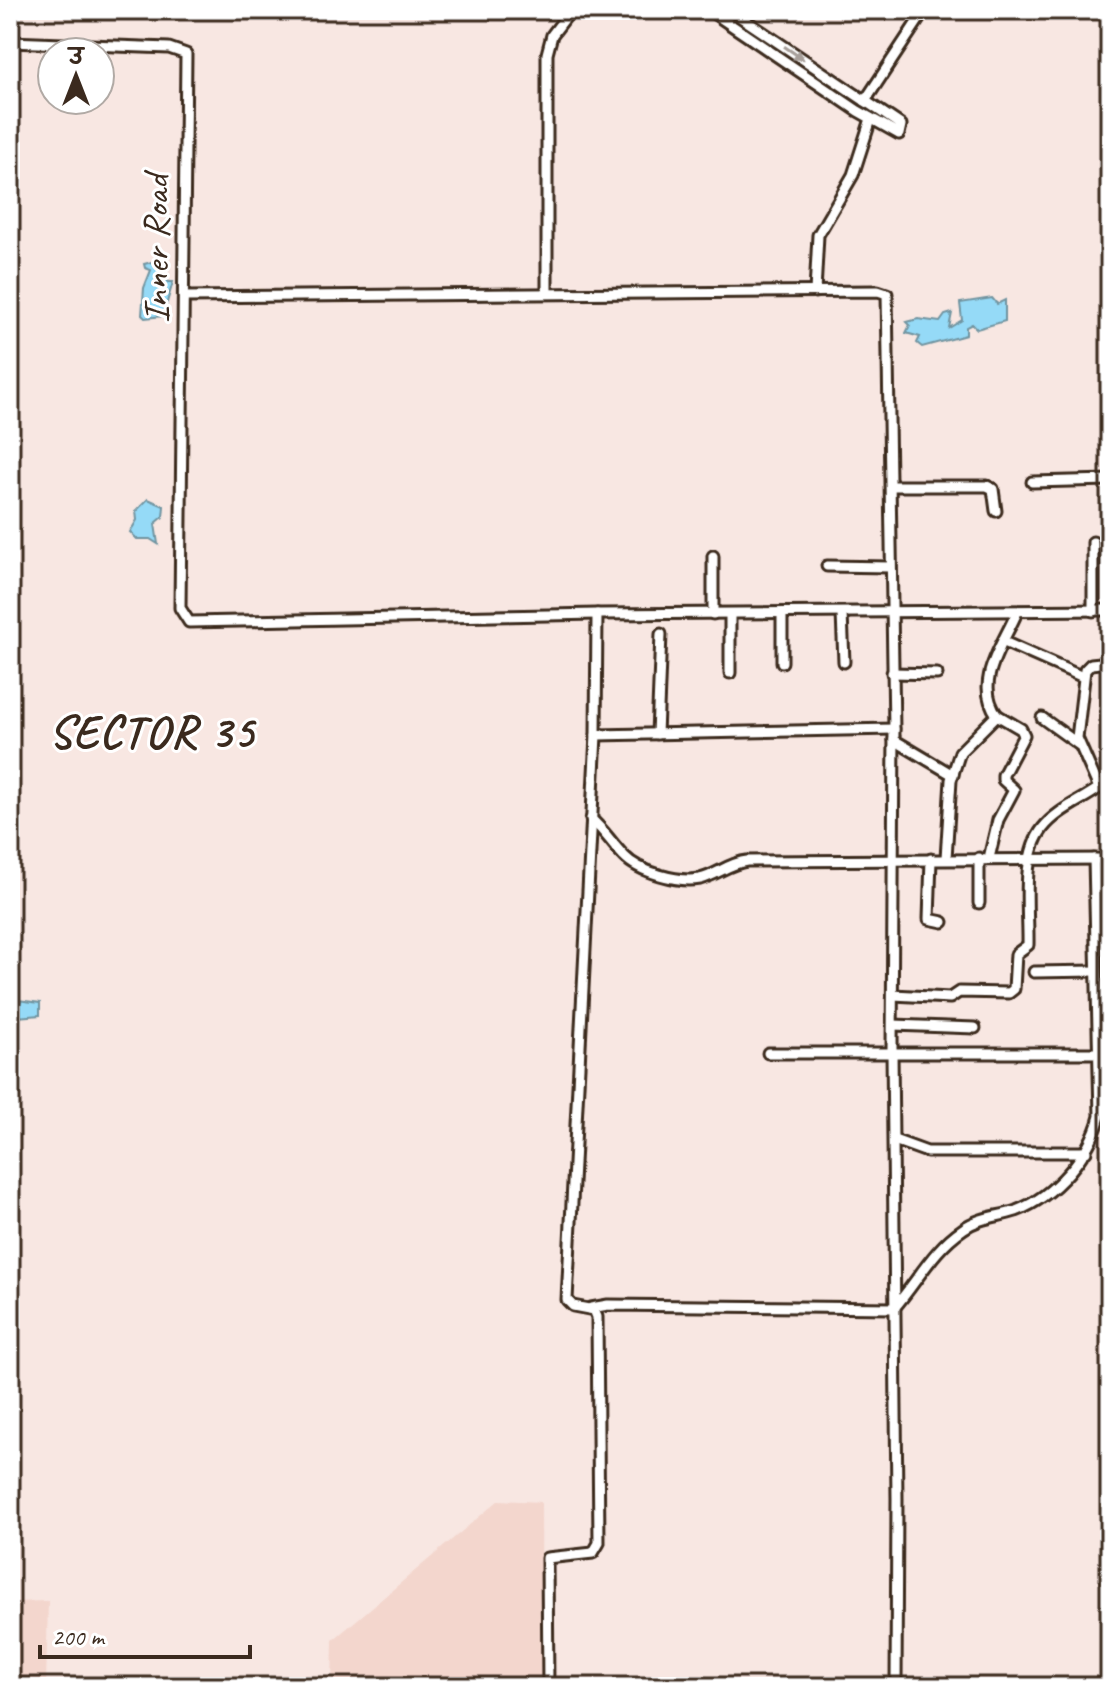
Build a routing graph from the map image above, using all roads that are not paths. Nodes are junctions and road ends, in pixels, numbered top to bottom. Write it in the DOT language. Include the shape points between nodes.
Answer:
graph roads {
  1 [pos="571,10"];
  2 [pos="709,10"];
  3 [pos="730,10"];
  4 [pos="925,10"];
  5 [pos="10,42"];
  6 [pos="865,101"];
  7 [pos="871,119"];
  8 [pos="815,292"];
  9 [pos="547,293"];
  10 [pos="185,297"];
  11 [pos="1110,480"];
  12 [pos="1032,482"];
  13 [pos="891,486"];
  14 [pos="996,511"];
  15 [pos="1093,542"];
  16 [pos="713,556"];
  17 [pos="827,566"];
  18 [pos="890,567"];
  19 [pos="1110,610"];
  20 [pos="1093,611"];
  21 [pos="1017,612"];
  22 [pos="890,613"];
  23 [pos="597,614"];
  24 [pos="713,614"];
  25 [pos="730,614"];
  26 [pos="782,614"];
  27 [pos="842,614"];
  28 [pos="661,634"];
  29 [pos="1004,642"];
  30 [pos="782,662"];
  31 [pos="844,662"];
  32 [pos="1110,662"];
  33 [pos="730,673"];
  34 [pos="892,673"];
  35 [pos="937,674"];
  36 [pos="1083,677"];
  37 [pos="997,715"];
  38 [pos="1042,718"];
  39 [pos="894,729"];
  40 [pos="657,734"];
  41 [pos="596,735"];
  42 [pos="894,740"];
  43 [pos="1079,745"];
  44 [pos="953,775"];
  45 [pos="591,819"];
  46 [pos="946,858"];
  47 [pos="984,858"];
  48 [pos="931,859"];
  49 [pos="1030,859"];
  50 [pos="1094,859"];
  51 [pos="1110,859"];
  52 [pos="891,860"];
  53 [pos="979,903"];
  54 [pos="943,922"];
  55 [pos="1096,971"];
  56 [pos="1034,972"];
  57 [pos="893,995"];
  58 [pos="893,1025"];
  59 [pos="975,1028"];
  60 [pos="892,1051"];
  61 [pos="768,1053"];
  62 [pos="1097,1053"];
  63 [pos="1105,1116"];
  64 [pos="894,1140"];
  65 [pos="1086,1152"];
  66 [pos="591,1308"];
  67 [pos="894,1308"];
  68 [pos="548,1687"];
  69 [pos="896,1687"];
  1 -- 9 [label="street" via="552,35 547,54"];
  2 -- 7 [label="street"];
  3 -- 6 [label="street, one-way"];
  4 -- 6 [label="street"];
  5 -- 10 [label="street, Inner Road" via="185,52"];
  6 -- 7 [label="street" via="902,129 895,133"];
  7 -- 8 [label="street" via="849,183 818,235"];
  8 -- 9 [label="street"];
  8 -- 13 [label="street" via="887,294"];
  9 -- 10 [label="street"];
  10 -- 23 [label="street, Inner Road" via="180,608 187,621"];
  11 -- 12 [label="street"];
  13 -- 14 [label="street" via="987,486 993,489"];
  13 -- 18 [label="street"];
  15 -- 20 [label="street"];
  16 -- 24 [label="street"];
  17 -- 18 [label="street"];
  18 -- 22 [label="street"];
  19 -- 20 [label="street"];
  20 -- 21 [label="street"];
  21 -- 22 [label="street"];
  21 -- 29 [label="street"];
  22 -- 27 [label="street"];
  22 -- 34 [label="street"];
  23 -- 24 [label="street"];
  23 -- 41 [label="street"];
  24 -- 25 [label="street"];
  25 -- 26 [label="street"];
  25 -- 33 [label="street"];
  26 -- 27 [label="street"];
  26 -- 30 [label="street"];
  27 -- 31 [label="street"];
  28 -- 40 [label="street"];
  29 -- 36 [label="street"];
  29 -- 37 [label="street" via="988,676 990,706"];
  32 -- 36 [label="street" via="1091,664"];
  34 -- 35 [label="street"];
  34 -- 39 [label="street"];
  36 -- 43 [label="street"];
  37 -- 44 [label="street" via="963,746"];
  37 -- 47 [label="street" via="1024,735 1003,775 1014,790"];
  38 -- 43 [label="street"];
  39 -- 40 [label="street"];
  39 -- 42 [label="street"];
  40 -- 41 [label="street"];
  41 -- 45 [label="street"];
  42 -- 44 [label="street"];
  42 -- 52 [label="street"];
  43 -- 49 [label="street" via="1099,788 1043,827"];
  44 -- 46 [label="street"];
  45 -- 52 [label="street" via="634,864 683,879 701,879 747,861"];
  45 -- 66 [label="street" via="567,1300"];
  46 -- 47 [label="street"];
  46 -- 48 [label="street"];
  47 -- 49 [label="street"];
  47 -- 53 [label="street"];
  48 -- 52 [label="street"];
  48 -- 54 [label="street" via="929,919"];
  49 -- 50 [label="street"];
  49 -- 57 [label="street" via="1028,945 1016,954 1014,989 959,992 950,998"];
  50 -- 51 [label="street"];
  50 -- 55 [label="street"];
  52 -- 57 [label="street"];
  55 -- 56 [label="street"];
  55 -- 62 [label="street"];
  57 -- 58 [label="street"];
  58 -- 59 [label="street"];
  58 -- 60 [label="street"];
  60 -- 61 [label="street"];
  60 -- 62 [label="street"];
  60 -- 64 [label="street"];
  62 -- 63 [label="street"];
  63 -- 65 [label="street"];
  64 -- 65 [label="street" via="927,1152"];
  64 -- 67 [label="street"];
  65 -- 67 [label="street" via="1023,1208 963,1228"];
  66 -- 67 [label="street"];
  66 -- 68 [label="street" via="597,1317 599,1543 593,1553 547,1558"];
  67 -- 69 [label="street"];
}
